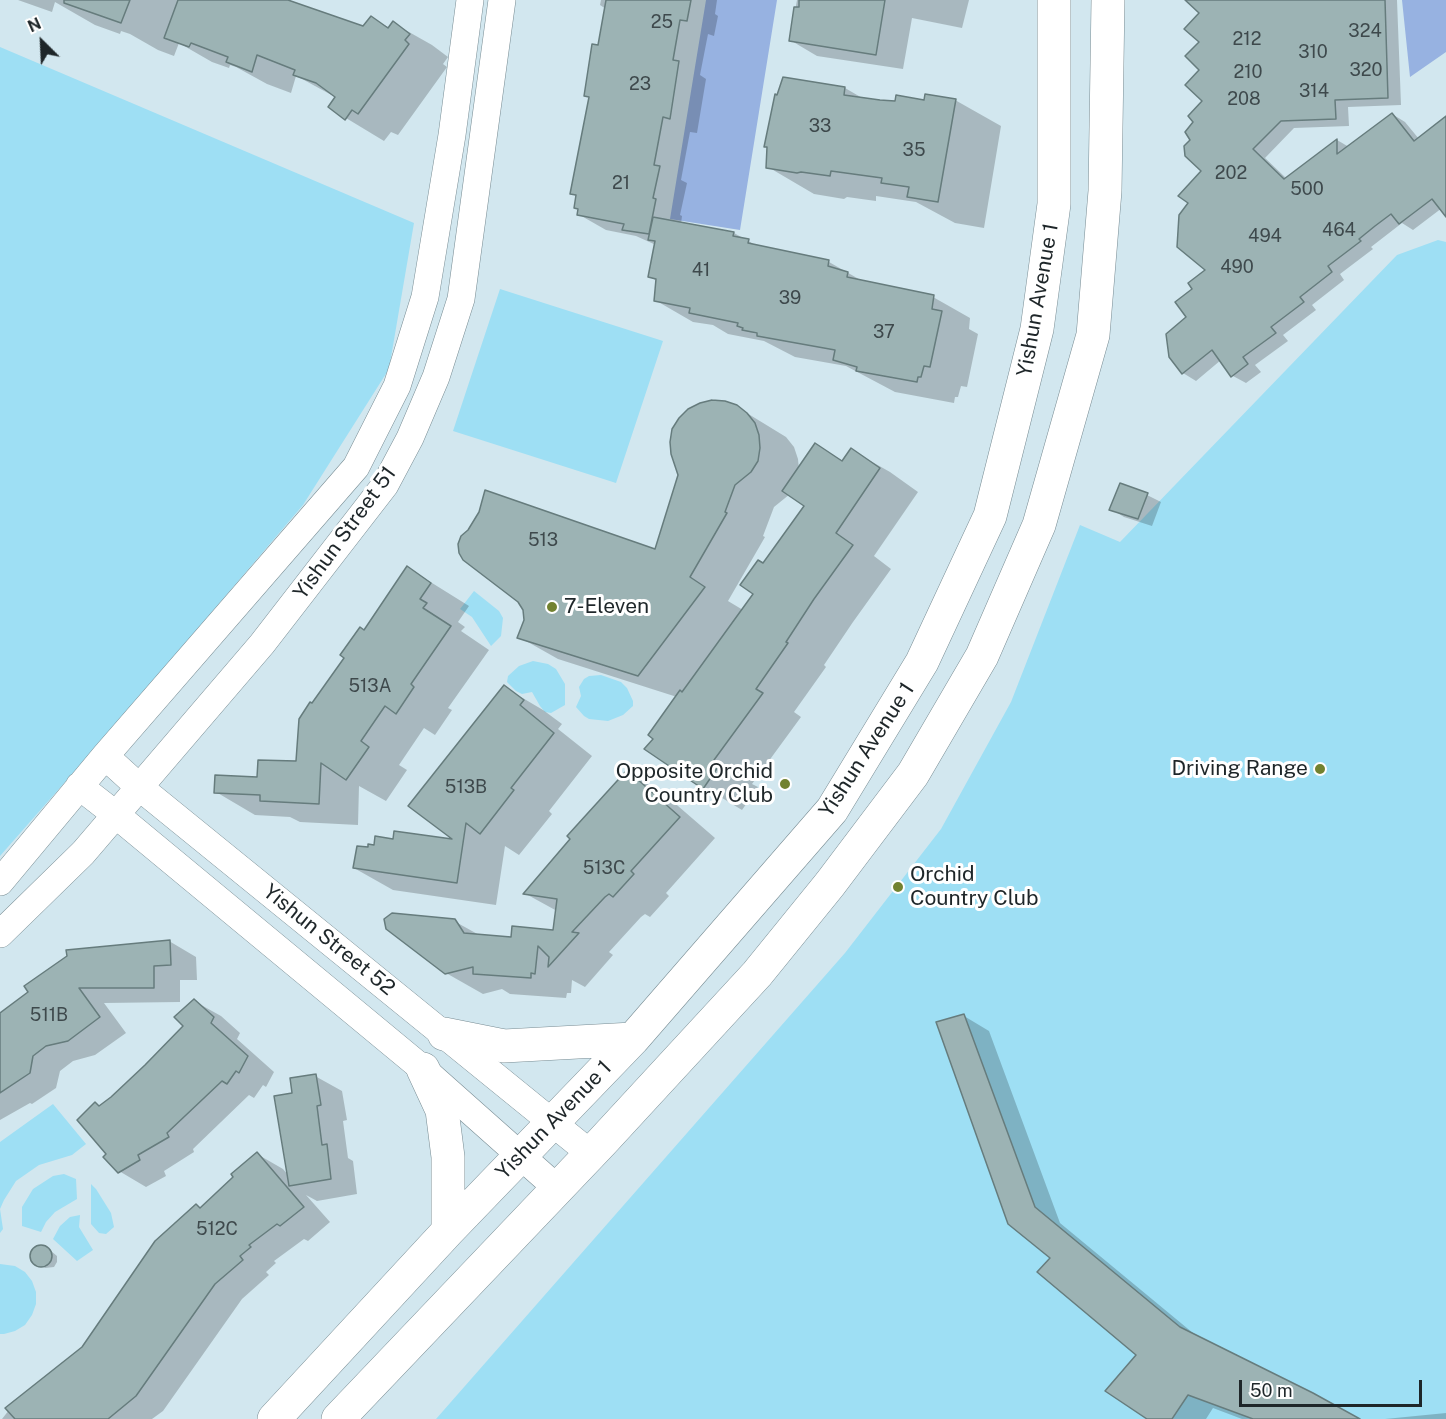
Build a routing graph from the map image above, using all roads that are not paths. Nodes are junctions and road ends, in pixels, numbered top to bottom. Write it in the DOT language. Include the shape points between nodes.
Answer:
graph roads {
  1 [pos="470,0"];
  2 [pos="502,0"];
  3 [pos="1054,0"];
  4 [pos="1108,0"];
  5 [pos="225,620"];
  6 [pos="262,644"];
  7 [pos="105,756"];
  8 [pos="79,786"];
  9 [pos="138,786"];
  10 [pos="115,814"];
  11 [pos="0,882"];
  12 [pos="0,934"];
  13 [pos="444,1034"];
  14 [pos="633,1039"];
  15 [pos="423,1069"];
  16 [pos="554,1122"];
  17 [pos="591,1154"];
  18 [pos="521,1155"];
  19 [pos="558,1189"];
  20 [pos="448,1231"];
  21 [pos="274,1419"];
  22 [pos="338,1419"];
  1 -- 5 [label="street, Yishun Street 51" via="425,297 397,386 356,467"];
  2 -- 6 [label="street, Yishun Street 51" via="461,299 436,377 385,485"];
  3 -- 14 [label="main road, Yishun Avenue 1" via="1054,204 1037,329 990,516 922,662 832,810"];
  4 -- 17 [label="main road" via="1105,191 1093,335 1039,525 982,656 913,774 830,884 757,974"];
  5 -- 6 [label="street"];
  5 -- 7 [label="street, Yishun Street 51"];
  6 -- 9 [label="street, Yishun Street 51"];
  7 -- 8 [label="street, Yishun Street 51"];
  7 -- 9 [label="street, Yishun Street 52"];
  8 -- 10 [label="street, Yishun Street 52"];
  8 -- 11 [label="street, Yishun Street 51"];
  9 -- 10 [label="street, Yishun Street 51"];
  9 -- 13 [label="street, Yishun Street 52"];
  10 -- 12 [label="street, Yishun Street 51" via="83,853"];
  10 -- 15 [label="street, Yishun Street 52"];
  13 -- 14 [label="main road" via="504,1046"];
  13 -- 16 [label="street, Yishun Street 52"];
  14 -- 16 [label="main road, Yishun Avenue 1"];
  15 -- 18 [label="street, Yishun Street 52"];
  15 -- 20 [label="main road" via="442,1110 448,1157"];
  16 -- 17 [label="street, Yishun Street 52"];
  16 -- 18 [label="main road, Yishun Avenue 1"];
  17 -- 19 [label="main road"];
  18 -- 19 [label="street, Yishun Street 52"];
  18 -- 20 [label="main road, Yishun Avenue 1"];
  19 -- 22 [label="main road"];
  20 -- 21 [label="main road, Yishun Avenue 1"];
}
